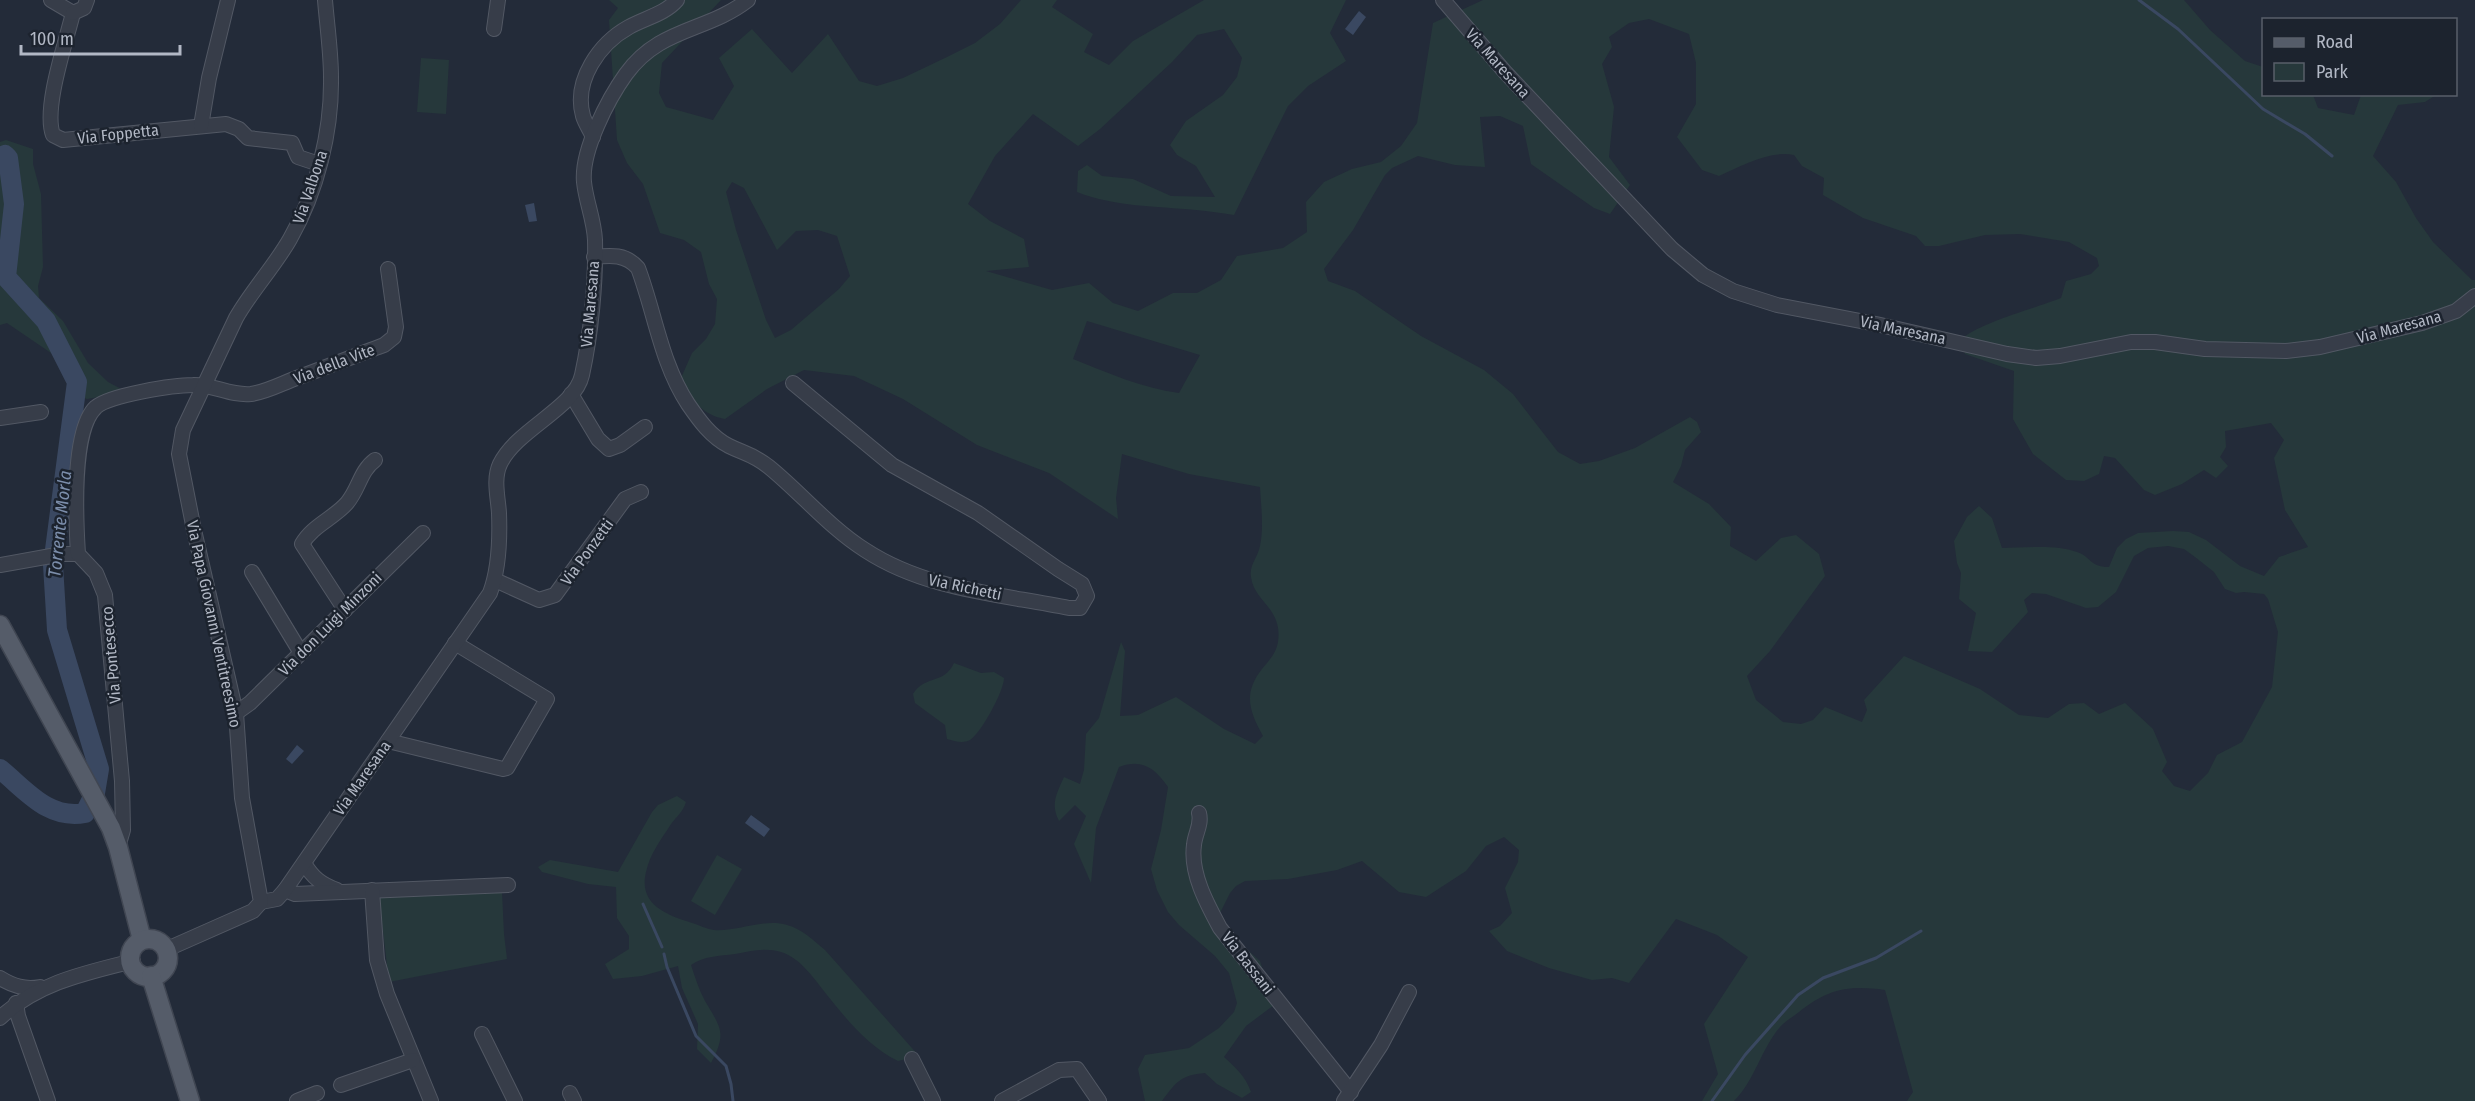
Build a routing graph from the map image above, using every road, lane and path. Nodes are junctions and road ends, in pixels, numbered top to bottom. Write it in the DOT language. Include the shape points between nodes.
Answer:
graph roads {
  1 [pos="51,0"];
  2 [pos="87,0"];
  3 [pos="228,0"];
  4 [pos="498,0"];
  5 [pos="677,0"];
  6 [pos="748,0"];
  7 [pos="1443,0"];
  8 [pos="326,1"];
  9 [pos="74,13"];
  10 [pos="494,29"];
  11 [pos="201,126"];
  12 [pos="593,137"];
  13 [pos="319,164"];
  14 [pos="594,257"];
  15 [pos="388,269"];
  16 [pos="2475,296"];
  17 [pos="793,383"];
  18 [pos="204,385"];
  19 [pos="571,394"];
  20 [pos="41,412"];
  21 [pos="0,418"];
  22 [pos="645,427"];
  23 [pos="375,460"];
  24 [pos="641,492"];
  25 [pos="423,533"];
  26 [pos="78,554"];
  27 [pos="0,565"];
  28 [pos="252,572"];
  29 [pos="495,580"];
  30 [pos="345,610"];
  31 [pos="0,626"];
  32 [pos="455,644"];
  33 [pos="301,653"];
  34 [pos="236,713"];
  35 [pos="388,741"];
  36 [pos="1199,813"];
  37 [pos="118,847"];
  38 [pos="300,868"];
  39 [pos="508,885"];
  40 [pos="285,890"];
  41 [pos="372,890"];
  42 [pos="339,891"];
  43 [pos="261,902"];
  44 [pos="142,940"];
  45 [pos="165,950"];
  46 [pos="132,962"];
  47 [pos="151,976"];
  48 [pos="0,978"];
  49 [pos="48,985"];
  50 [pos="1409,992"];
  51 [pos="16,1003"];
  52 [pos="0,1018"];
  53 [pos="482,1034"];
  54 [pos="912,1059"];
  55 [pos="415,1065"];
  56 [pos="341,1085"];
  57 [pos="317,1093"];
  58 [pos="1348,1097"];
  59 [pos="48,1101"];
  60 [pos="190,1101"];
  61 [pos="297,1101"];
  62 [pos="431,1101"];
  63 [pos="515,1101"];
  64 [pos="933,1101"];
  65 [pos="1002,1101"];
  66 [pos="1100,1101"];
  1 -- 9 [label="street"];
  2 -- 9 [label="street" via="84,8"];
  3 -- 11 [label="street"];
  4 -- 10 [label="street"];
  5 -- 12 [label="street" via="663,12 612,37 601,49 586,74 582,90 583,116"];
  6 -- 12 [label="street, Via Maresana" via="727,15 677,33 638,58"];
  7 -- 16 [label="street, Via Maresana" via="1505,72 1672,249 1702,274 1733,291 1777,305 2036,357 2131,342 2205,349 2286,351 2320,347 2421,323 2456,311"];
  8 -- 13 [label="street, Via Valbona" via="331,97"];
  9 -- 11 [label="street, Via Foppetta" via="49,119 53,135 63,140"];
  11 -- 13 [label="street, Via Foppetta" via="234,125 248,138 292,143 298,157"];
  12 -- 14 [label="street, Via Maresana" via="584,184 594,225"];
  13 -- 18 [label="street, Via Valbona" via="301,219 278,259 246,301"];
  14 -- 17 [label="street, Via Richetti" via="620,256 638,268 669,371 713,435 769,467 863,549 899,569 949,587 1080,608 1087,596 1083,584 978,513 892,465"];
  14 -- 19 [label="street, Via Maresana" via="586,355 580,383"];
  15 -- 18 [label="street, Via della Vite" via="396,327 391,341 255,393 231,394"];
  18 -- 26 [label="street" via="151,390 106,402 92,411 80,448"];
  18 -- 34 [label="street, Via Papa Giovanni Ventitreesimo" via="183,430 179,454"];
  19 -- 22 [label="street" via="598,439 609,449"];
  19 -- 29 [label="street, Via Maresana" via="513,444 499,466"];
  20 -- 21 [label="street"];
  23 -- 30 [label="street" via="365,469 346,505 302,544"];
  24 -- 29 [label="street, Via Ponzetti" via="625,500 555,595 539,600"];
  25 -- 30 [label="street, Via don Luigi Minzoni"];
  26 -- 27 [label="street"];
  26 -- 37 [label="street, Via Pontesecco" via="96,573 105,595 122,781 123,830"];
  28 -- 33 [label="street"];
  29 -- 32 [label="street, Via Maresana"];
  30 -- 33 [label="street, Via don Luigi Minzoni"];
  31 -- 37 [label="main road, Via Pontesecco" via="103,811"];
  32 -- 35 [label="street, Via Maresana"];
  32 -- 35 [label="street" via="547,699 507,768"];
  33 -- 34 [label="street, Via don Luigi Minzoni"];
  34 -- 43 [label="street, Via Papa Giovanni Ventitreesimo" via="242,798"];
  35 -- 38 [label="street, Via Maresana"];
  36 -- 58 [label="street, Via Bassani" via="1194,857 1205,902 1220,928"];
  37 -- 44 [label="main road, Via Pontesecco"];
  38 -- 40 [label="street, Via Maresana"];
  38 -- 42 [label="street"];
  39 -- 41 [label="street"];
  40 -- 42 [label="street" via="295,894"];
  40 -- 43 [label="street, Via Maresana" via="277,899"];
  41 -- 42 [label="street"];
  41 -- 55 [label="street" via="377,960"];
  43 -- 45 [label="street" via="253,911"];
  44 -- 45 [label="main road" via="155,940"];
  44 -- 46 [label="main road" via="131,951"];
  45 -- 47 [label="main road" via="165,967"];
  46 -- 47 [label="main road" via="137,972"];
  46 -- 49 [label="street"];
  47 -- 60 [label="main road"];
  48 -- 49 [label="street" via="29,990"];
  49 -- 51 [label="street"];
  50 -- 58 [label="street, Via Bassani"];
  51 -- 52 [label="street"];
  51 -- 59 [label="street"];
  53 -- 63 [label="street"];
  54 -- 64 [label="street"];
  55 -- 56 [label="street"];
  55 -- 62 [label="street"];
  57 -- 61 [label="street"];
  65 -- 66 [label="street" via="1059,1070 1077,1069"];
}
